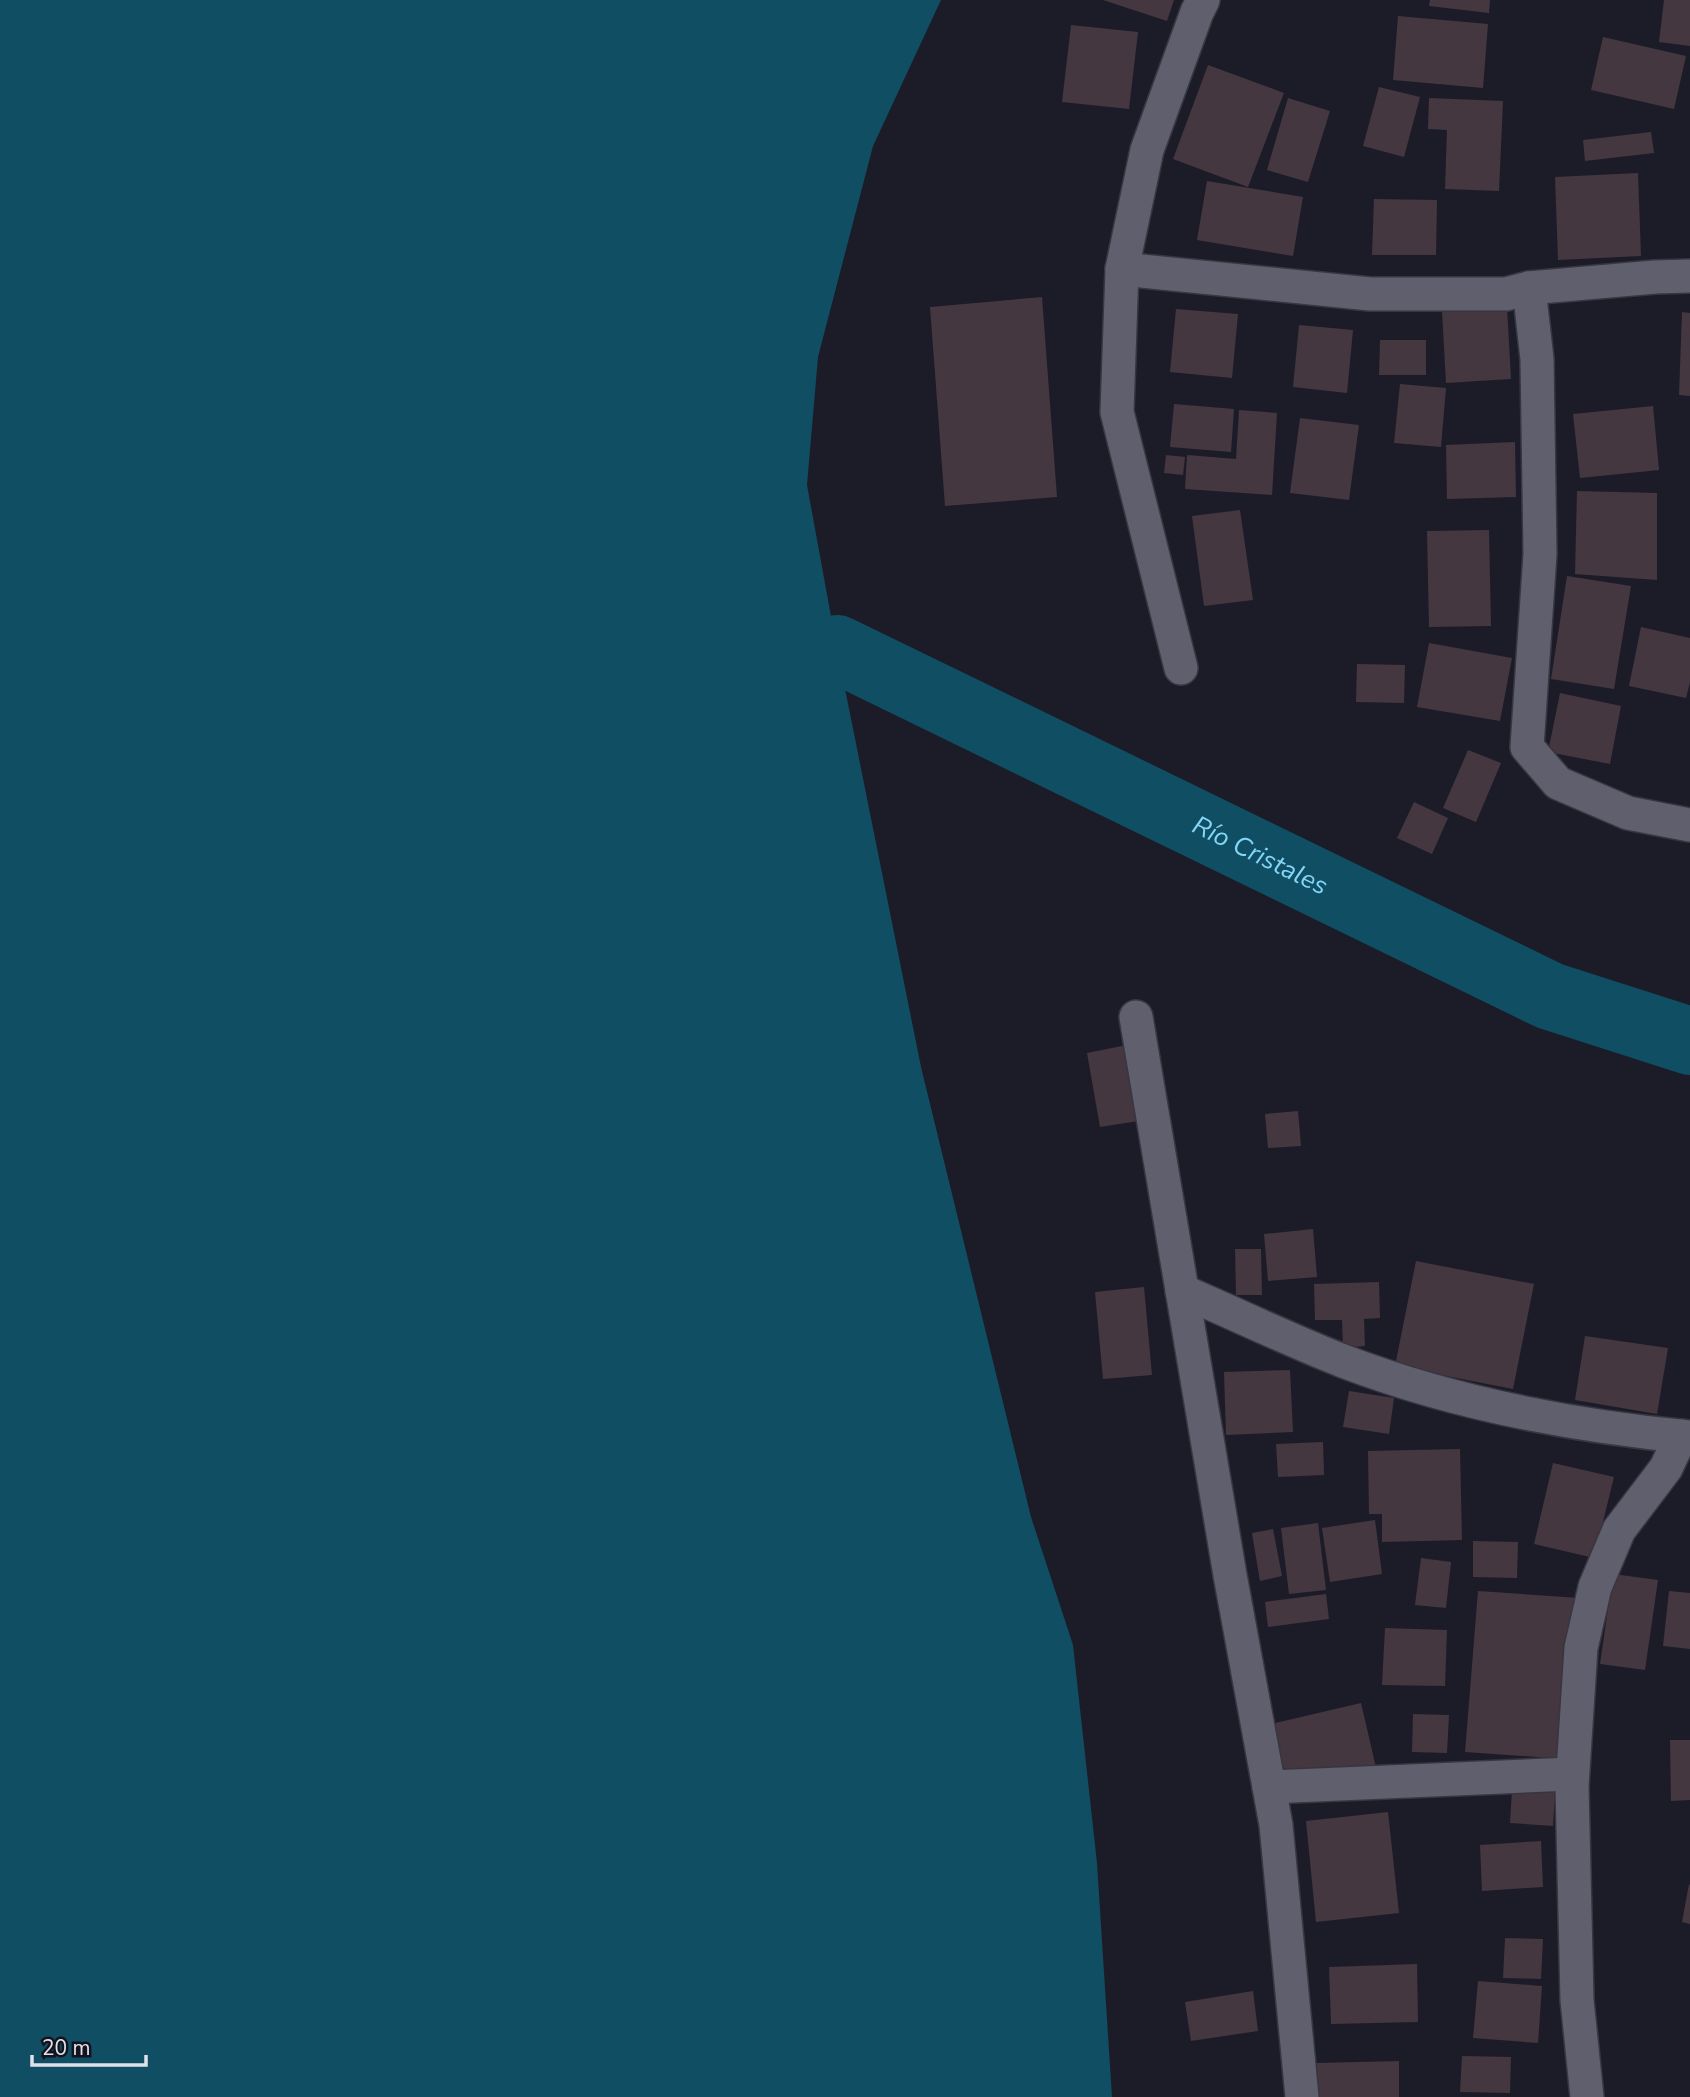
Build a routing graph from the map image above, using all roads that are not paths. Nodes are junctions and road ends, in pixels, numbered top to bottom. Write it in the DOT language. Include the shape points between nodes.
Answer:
graph roads {
  1 [pos="1203,0"];
  2 [pos="1122,269"];
  3 [pos="1690,276"];
  4 [pos="1529,288"];
  5 [pos="1181,668"];
  6 [pos="1690,825"];
  7 [pos="1136,1017"];
  8 [pos="1182,1292"];
  9 [pos="1685,1437"];
  10 [pos="1572,1774"];
  11 [pos="1269,1787"];
  12 [pos="1302,2097"];
  13 [pos="1587,2097"];
  1 -- 2 [label="street" via="1147,150"];
  2 -- 4 [label="street" via="1370,294 1506,294"];
  2 -- 5 [label="street" via="1117,412"];
  3 -- 4 [label="street"];
  4 -- 6 [label="street" via="1537,359 1540,554 1527,747 1558,783 1628,813"];
  7 -- 8 [label="street"];
  8 -- 9 [label="street" via="1344,1361 1449,1395 1577,1422"];
  8 -- 11 [label="street"];
  9 -- 10 [label="street" via="1619,1530 1595,1587 1581,1648"];
  10 -- 11 [label="street"];
  10 -- 13 [label="street" via="1577,2000"];
  11 -- 12 [label="street"];
}
